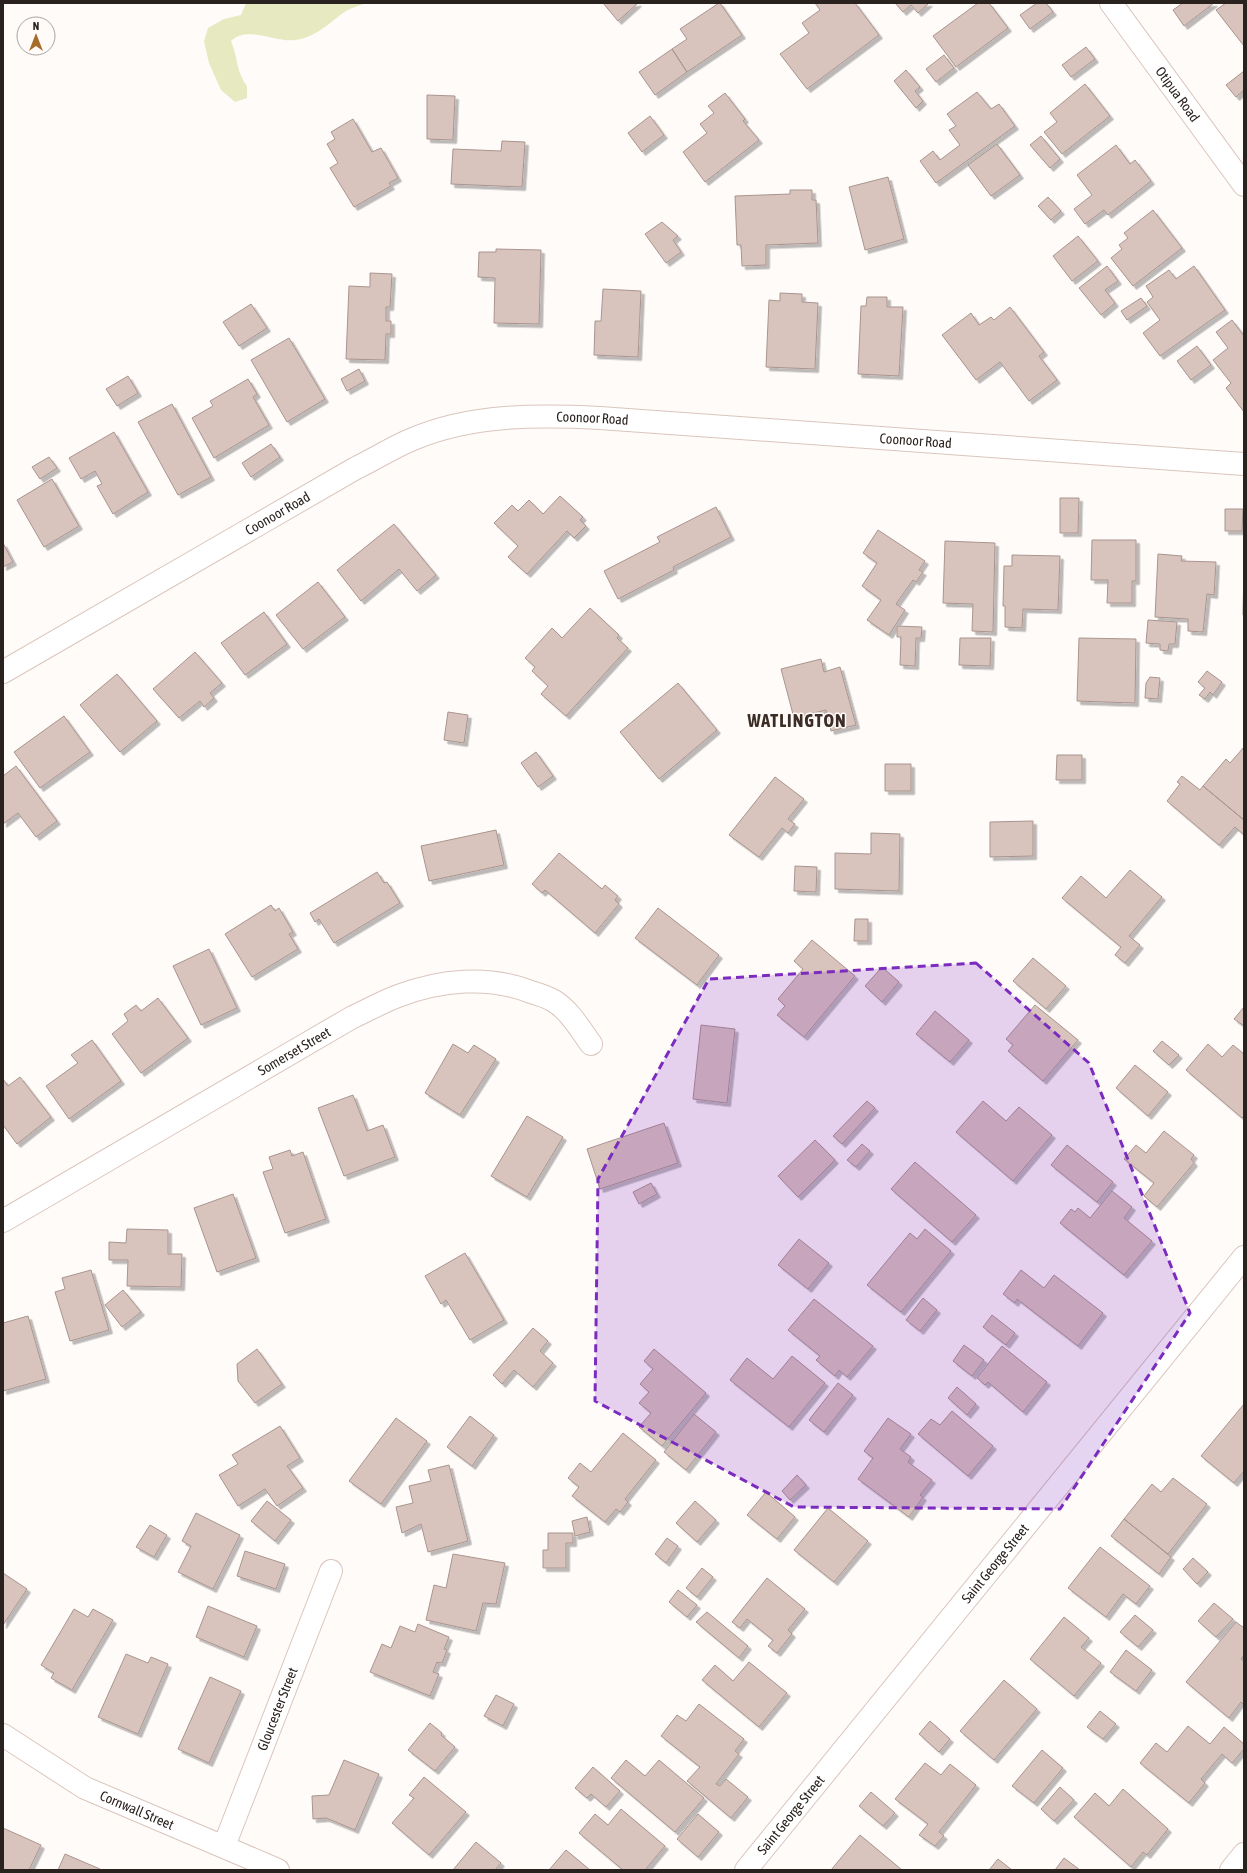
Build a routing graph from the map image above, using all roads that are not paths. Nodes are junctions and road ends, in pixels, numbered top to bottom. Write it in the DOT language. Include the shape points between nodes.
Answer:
graph roads {
  1 [pos="1111,3"];
  2 [pos="1244,185"];
  3 [pos="1244,464"];
  4 [pos="3,672"];
  5 [pos="591,1044"];
  6 [pos="3,1221"];
  7 [pos="1244,1257"];
  8 [pos="331,1571"];
  9 [pos="3,1735"];
  10 [pos="224,1846"];
  11 [pos="1244,1854"];
  12 [pos="278,1870"];
  13 [pos="746,1870"];
  14 [pos="1231,1870"];
  1 -- 2 [label="street, Otipua Road"];
  3 -- 4 [label="street, Coonoor Road" via="557,416 512,417 460,424 413,439 356,468"];
  5 -- 6 [label="street, Somerset Street" via="574,1019 553,1000 514,985 487,981 455,982 424,987 397,996 351,1018"];
  7 -- 13 [label="street, Saint George Street"];
  8 -- 10 [label="street, Gloucester Street"];
  9 -- 10 [label="street, Cornwall Street" via="85,1788"];
  10 -- 12 [label="street, Cornwall Street"];
  11 -- 14 [label="street"];
}
